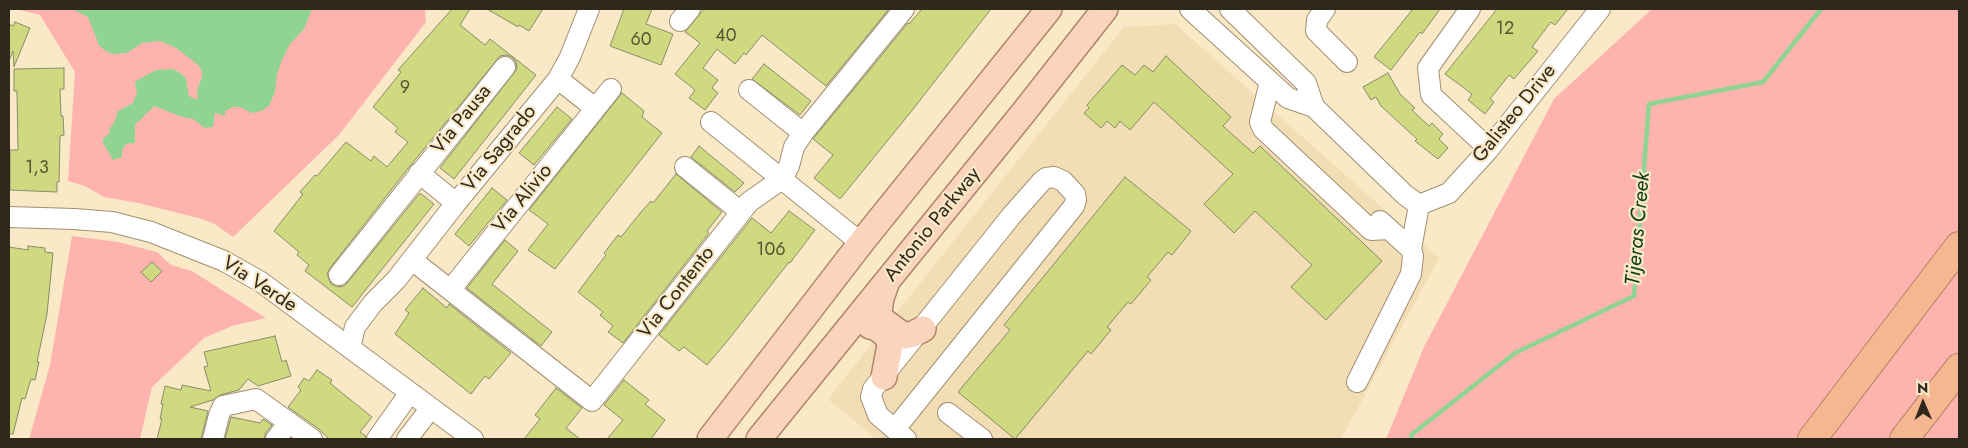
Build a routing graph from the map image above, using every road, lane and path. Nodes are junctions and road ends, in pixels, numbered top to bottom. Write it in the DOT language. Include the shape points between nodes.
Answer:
graph roads {
  1 [pos="589,9"];
  2 [pos="904,9"];
  3 [pos="1049,9"];
  4 [pos="1105,9"];
  5 [pos="1190,9"];
  6 [pos="1230,9"];
  7 [pos="1325,9"];
  8 [pos="1470,9"];
  9 [pos="1600,9"];
  10 [pos="1347,62"];
  11 [pos="505,67"];
  12 [pos="558,79"];
  13 [pos="1270,82"];
  14 [pos="611,89"];
  15 [pos="750,90"];
  16 [pos="1314,107"];
  17 [pos="595,108"];
  18 [pos="711,122"];
  19 [pos="803,133"];
  20 [pos="1489,149"];
  21 [pos="685,167"];
  22 [pos="419,173"];
  23 [pos="782,179"];
  24 [pos="456,203"];
  25 [pos="1419,205"];
  26 [pos="741,212"];
  27 [pos="9,217"];
  28 [pos="861,243"];
  29 [pos="1959,246"];
  30 [pos="1411,249"];
  31 [pos="412,260"];
  32 [pos="339,275"];
  33 [pos="888,280"];
  34 [pos="450,289"];
  35 [pos="923,329"];
  36 [pos="846,332"];
  37 [pos="350,348"];
  38 [pos="1959,368"];
  39 [pos="884,376"];
  40 [pos="1357,382"];
  41 [pos="410,394"];
  42 [pos="430,409"];
  43 [pos="948,412"];
  44 [pos="288,422"];
  45 [pos="901,434"];
  46 [pos="213,439"];
  47 [pos="276,439"];
  48 [pos="312,439"];
  49 [pos="377,439"];
  50 [pos="406,439"];
  51 [pos="473,439"];
  52 [pos="710,439"];
  53 [pos="758,439"];
  54 [pos="982,439"];
  55 [pos="1812,439"];
  56 [pos="1904,439"];
  1 -- 12 [label="street, Via Sagrado"];
  2 -- 19 [label="street"];
  3 -- 28 [label="main road"];
  4 -- 33 [label="main road, Antonio Parkway"];
  5 -- 13 [label="street"];
  6 -- 16 [label="street" via="1306,83"];
  7 -- 10 [label="street" via="1317,20 1316,31"];
  8 -- 20 [label="street" via="1428,68 1431,95"];
  9 -- 20 [label="street, Galisteo Drive"];
  11 -- 22 [label="street, Via Pausa"];
  12 -- 17 [label="street"];
  12 -- 24 [label="street, Via Sagrado"];
  13 -- 16 [label="street" via="1288,98"];
  13 -- 30 [label="street" via="1260,122 1263,129 1371,230 1390,229"];
  14 -- 17 [label="street, Via Alivio"];
  15 -- 19 [label="street"];
  16 -- 25 [label="street"];
  17 -- 34 [label="street, Via Alivio"];
  18 -- 23 [label="street"];
  19 -- 23 [label="street"];
  20 -- 25 [label="street, Galisteo Drive" via="1449,193"];
  21 -- 26 [label="street"];
  22 -- 24 [label="street, Via Pausa"];
  22 -- 32 [label="street, Via Pausa"];
  23 -- 26 [label="street, Via Contento" via="749,202"];
  23 -- 28 [label="street"];
  24 -- 31 [label="street, Via Sagrado"];
  25 -- 30 [label="street"];
  26 -- 34 [label="street, Via Contento" via="592,401"];
  27 -- 37 [label="street, Via Verde" via="112,222 192,247 261,282"];
  28 -- 52 [label="main road"];
  29 -- 55 [label="highway"];
  30 -- 40 [label="street" via="1411,274"];
  31 -- 34 [label="street, Via Contento"];
  31 -- 37 [label="street, Via Sagrado" via="396,280 382,314 366,335"];
  33 -- 35 [label="main road" via="881,298 881,319 904,336"];
  33 -- 36 [label="main road, Antonio Parkway"];
  35 -- 39 [label="street"];
  35 -- 45 [label="street" via="1012,214 1042,181 1054,177 1070,187 1075,194 1074,206"];
  36 -- 39 [label="main road" via="871,326 887,336 890,350"];
  36 -- 53 [label="main road, Antonio Parkway"];
  37 -- 41 [label="street, Via Verde"];
  38 -- 56 [label="highway"];
  39 -- 45 [label="street" via="873,389 871,397 878,415"];
  41 -- 42 [label="street, Via Verde"];
  41 -- 49 [label="street"];
  42 -- 50 [label="street"];
  42 -- 51 [label="street, Via Verde"];
  43 -- 54 [label="street"];
  44 -- 46 [label="street" via="256,399 240,401 223,406"];
  44 -- 47 [label="street"];
  44 -- 48 [label="street"];
}
